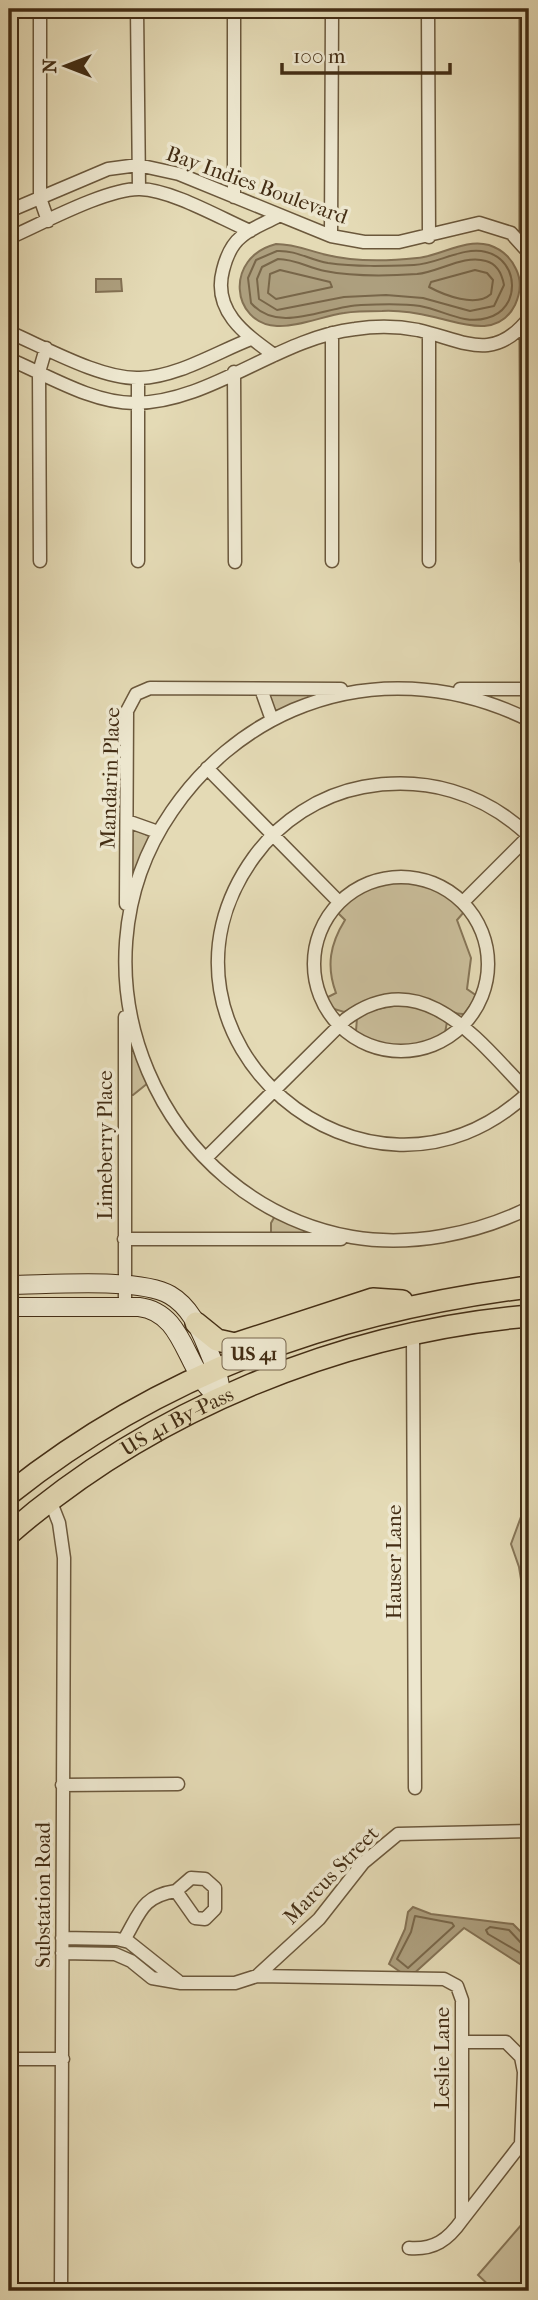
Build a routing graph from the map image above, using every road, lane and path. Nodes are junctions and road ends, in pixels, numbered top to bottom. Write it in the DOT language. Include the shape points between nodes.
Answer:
graph roads {
  1 [pos="40,9"];
  2 [pos="137,9"];
  3 [pos="234,9"];
  4 [pos="332,9"];
  5 [pos="428,9"];
  6 [pos="526,9"];
  7 [pos="138,165"];
  8 [pos="139,189"];
  9 [pos="234,197"];
  10 [pos="40,198"];
  11 [pos="9,211"];
  12 [pos="278,216"];
  13 [pos="48,221"];
  14 [pos="250,231"];
  15 [pos="331,236"];
  16 [pos="429,237"];
  17 [pos="9,238"];
  18 [pos="528,251"];
  19 [pos="528,321"];
  20 [pos="9,332"];
  21 [pos="331,333"];
  22 [pos="429,333"];
  23 [pos="251,339"];
  24 [pos="46,348"];
  25 [pos="274,355"];
  26 [pos="9,359"];
  27 [pos="39,372"];
  28 [pos="234,372"];
  29 [pos="138,379"];
  30 [pos="137,403"];
  31 [pos="40,561"];
  32 [pos="138,561"];
  33 [pos="332,561"];
  34 [pos="429,561"];
  35 [pos="527,561"];
  36 [pos="235,562"];
  37 [pos="529,688"];
  38 [pos="261,689"];
  39 [pos="371,689"];
  40 [pos="427,689"];
  41 [pos="272,720"];
  42 [pos="529,720"];
  43 [pos="207,768"];
  44 [pos="127,821"];
  45 [pos="158,832"];
  46 [pos="272,835"];
  47 [pos="529,836"];
  48 [pos="339,902"];
  49 [pos="463,902"];
  50 [pos="125,933"];
  51 [pos="125,975"];
  52 [pos="340,1026"];
  53 [pos="462,1026"];
  54 [pos="273,1092"];
  55 [pos="529,1093"];
  56 [pos="205,1158"];
  57 [pos="529,1208"];
  58 [pos="124,1239"];
  59 [pos="369,1239"];
  60 [pos="124,1285"];
  61 [pos="9,1286"];
  62 [pos="529,1288"];
  63 [pos="422,1303"];
  64 [pos="9,1307"];
  65 [pos="125,1307"];
  66 [pos="525,1315"];
  67 [pos="196,1323"];
  68 [pos="413,1335"];
  69 [pos="208,1374"];
  70 [pos="221,1398"];
  71 [pos="9,1495"];
  72 [pos="50,1500"];
  73 [pos="9,1534"];
  74 [pos="178,1784"];
  75 [pos="62,1785"];
  76 [pos="415,1788"];
  77 [pos="529,1831"];
  78 [pos="176,1891"];
  79 [pos="62,1938"];
  80 [pos="124,1940"];
  81 [pos="62,1954"];
  82 [pos="257,1976"];
  83 [pos="181,1983"];
  84 [pos="462,2042"];
  85 [pos="9,2059"];
  86 [pos="63,2059"];
  87 [pos="462,2220"];
  88 [pos="410,2248"];
  89 [pos="61,2291"];
  1 -- 10 [label="street"];
  2 -- 7 [label="street"];
  3 -- 9 [label="street"];
  4 -- 15 [label="street"];
  5 -- 16 [label="street"];
  6 -- 18 [label="street"];
  7 -- 8 [label="street"];
  7 -- 9 [label="street, Bay Indies Boulevard" via="179,174"];
  7 -- 10 [label="street, Bay Indies Boulevard" via="108,169"];
  8 -- 13 [label="street, Bay Indies Boulevard" via="108,195"];
  8 -- 14 [label="street, Bay Indies Boulevard"];
  9 -- 12 [label="street, Bay Indies Boulevard"];
  10 -- 11 [label="street, Bay Indies Boulevard"];
  10 -- 13 [label="street"];
  12 -- 14 [label="street"];
  12 -- 15 [label="street, Bay Indies Boulevard"];
  13 -- 17 [label="street, Bay Indies Boulevard"];
  14 -- 23 [label="street" via="231,248 221,284 231,319"];
  15 -- 16 [label="street, Bay Indies Boulevard" via="376,243"];
  16 -- 18 [label="street, Bay Indies Boulevard" via="464,225 485,224 511,233"];
  19 -- 22 [label="street" via="502,341 482,346"];
  19 -- 35 [label="street"];
  20 -- 24 [label="street"];
  21 -- 22 [label="street" via="386,327"];
  21 -- 25 [label="street"];
  21 -- 33 [label="street"];
  22 -- 34 [label="street"];
  23 -- 25 [label="street"];
  23 -- 29 [label="street" via="167,373"];
  24 -- 27 [label="street"];
  24 -- 29 [label="street" via="107,373"];
  25 -- 28 [label="street"];
  26 -- 27 [label="street"];
  27 -- 30 [label="street" via="105,398"];
  27 -- 31 [label="street"];
  28 -- 30 [label="street" via="177,396"];
  28 -- 36 [label="street"];
  29 -- 30 [label="street"];
  30 -- 32 [label="street"];
  37 -- 40 [label="street"];
  38 -- 39 [label="street, Mandarin Place"];
  38 -- 41 [label="street"];
  38 -- 44 [label="street, Mandarin Place" via="150,688 136,694 127,711"];
  39 -- 40 [label="street"];
  39 -- 41 [label="street" via="326,697"];
  40 -- 42 [label="street" via="478,698"];
  41 -- 43 [label="street"];
  43 -- 45 [label="street"];
  43 -- 46 [label="street"];
  44 -- 45 [label="street"];
  44 -- 50 [label="street, Mandarin Place"];
  45 -- 50 [label="street" via="135,888"];
  46 -- 47 [label="street" via="301,812 334,795 406,783 466,795 507,816"];
  46 -- 48 [label="street"];
  46 -- 54 [label="street" via="233,894 223,928 220,963 223,999 234,1032"];
  47 -- 49 [label="street"];
  48 -- 49 [label="street" via="367,884 400,877 434,883"];
  48 -- 52 [label="street" via="322,927 315,965 321,996"];
  49 -- 53 [label="street" via="484,940 487,972 482,997"];
  50 -- 51 [label="street"];
  51 -- 56 [label="street" via="133,1031 149,1074 178,1125"];
  51 -- 58 [label="street, Limeberry Place"];
  52 -- 53 [label="street" via="369,1045 401,1050 434,1045"];
  52 -- 53 [label="street" via="368,1006 399,1000 430,1005"];
  52 -- 54 [label="street"];
  53 -- 55 [label="street"];
  54 -- 55 [label="street" via="302,1115 337,1133 402,1146 464,1134"];
  54 -- 56 [label="street"];
  56 -- 59 [label="street" via="279,1211 320,1228"];
  57 -- 59 [label="street" via="460,1233"];
  58 -- 59 [label="street, Limeberry Place"];
  58 -- 60 [label="street"];
  60 -- 61 [label="main road"];
  60 -- 65 [label="street"];
  60 -- 67 [label="main road" via="170,1295"];
  62 -- 63 [label="main road, US 41 By-Pass / US 41"];
  62 -- 68 [label="main road" via="499,1303 434,1316 422,1322"];
  63 -- 67 [label="main road" via="373,1299 234,1345 217,1340"];
  63 -- 69 [label="main road, US 41 By-Pass / US 41" via="322,1328"];
  64 -- 65 [label="main road"];
  65 -- 69 [label="main road" via="146,1308 165,1317"];
  66 -- 68 [label="main road, US 41 By-Pass / US 41"];
  67 -- 69 [label="main road"];
  68 -- 70 [label="main road, US 41 By-Pass / US 41" via="319,1361"];
  68 -- 76 [label="street, Hauser Lane"];
  69 -- 70 [label="main road"];
  69 -- 71 [label="main road, US 41 By-Pass / US 41" via="123,1417"];
  70 -- 72 [label="main road, US 41 By-Pass / US 41" via="147,1437"];
  72 -- 73 [label="main road, US 41 By-Pass / US 41"];
  72 -- 75 [label="street, Substation Road" via="64,1558"];
  74 -- 75 [label="street"];
  75 -- 79 [label="street, Substation Road"];
  77 -- 82 [label="street, Marcus Street" via="398,1834 363,1863 319,1919"];
  78 -- 80 [label="street" via="148,1899"];
  79 -- 80 [label="street"];
  79 -- 81 [label="street, Substation Road"];
  80 -- 83 [label="street"];
  81 -- 83 [label="street, Leslie Lane" via="115,1954 152,1978"];
  81 -- 86 [label="street, Substation Road"];
  82 -- 83 [label="street, Leslie Lane" via="236,1983"];
  82 -- 84 [label="street, Leslie Lane" via="443,1979 460,1993"];
  84 -- 87 [label="street, Leslie Lane"];
  84 -- 87 [label="street" via="506,2042 522,2057 524,2072 521,2144"];
  85 -- 86 [label="street"];
  86 -- 89 [label="street, Substation Road"];
  87 -- 88 [label="street" via="439,2244"];
}
